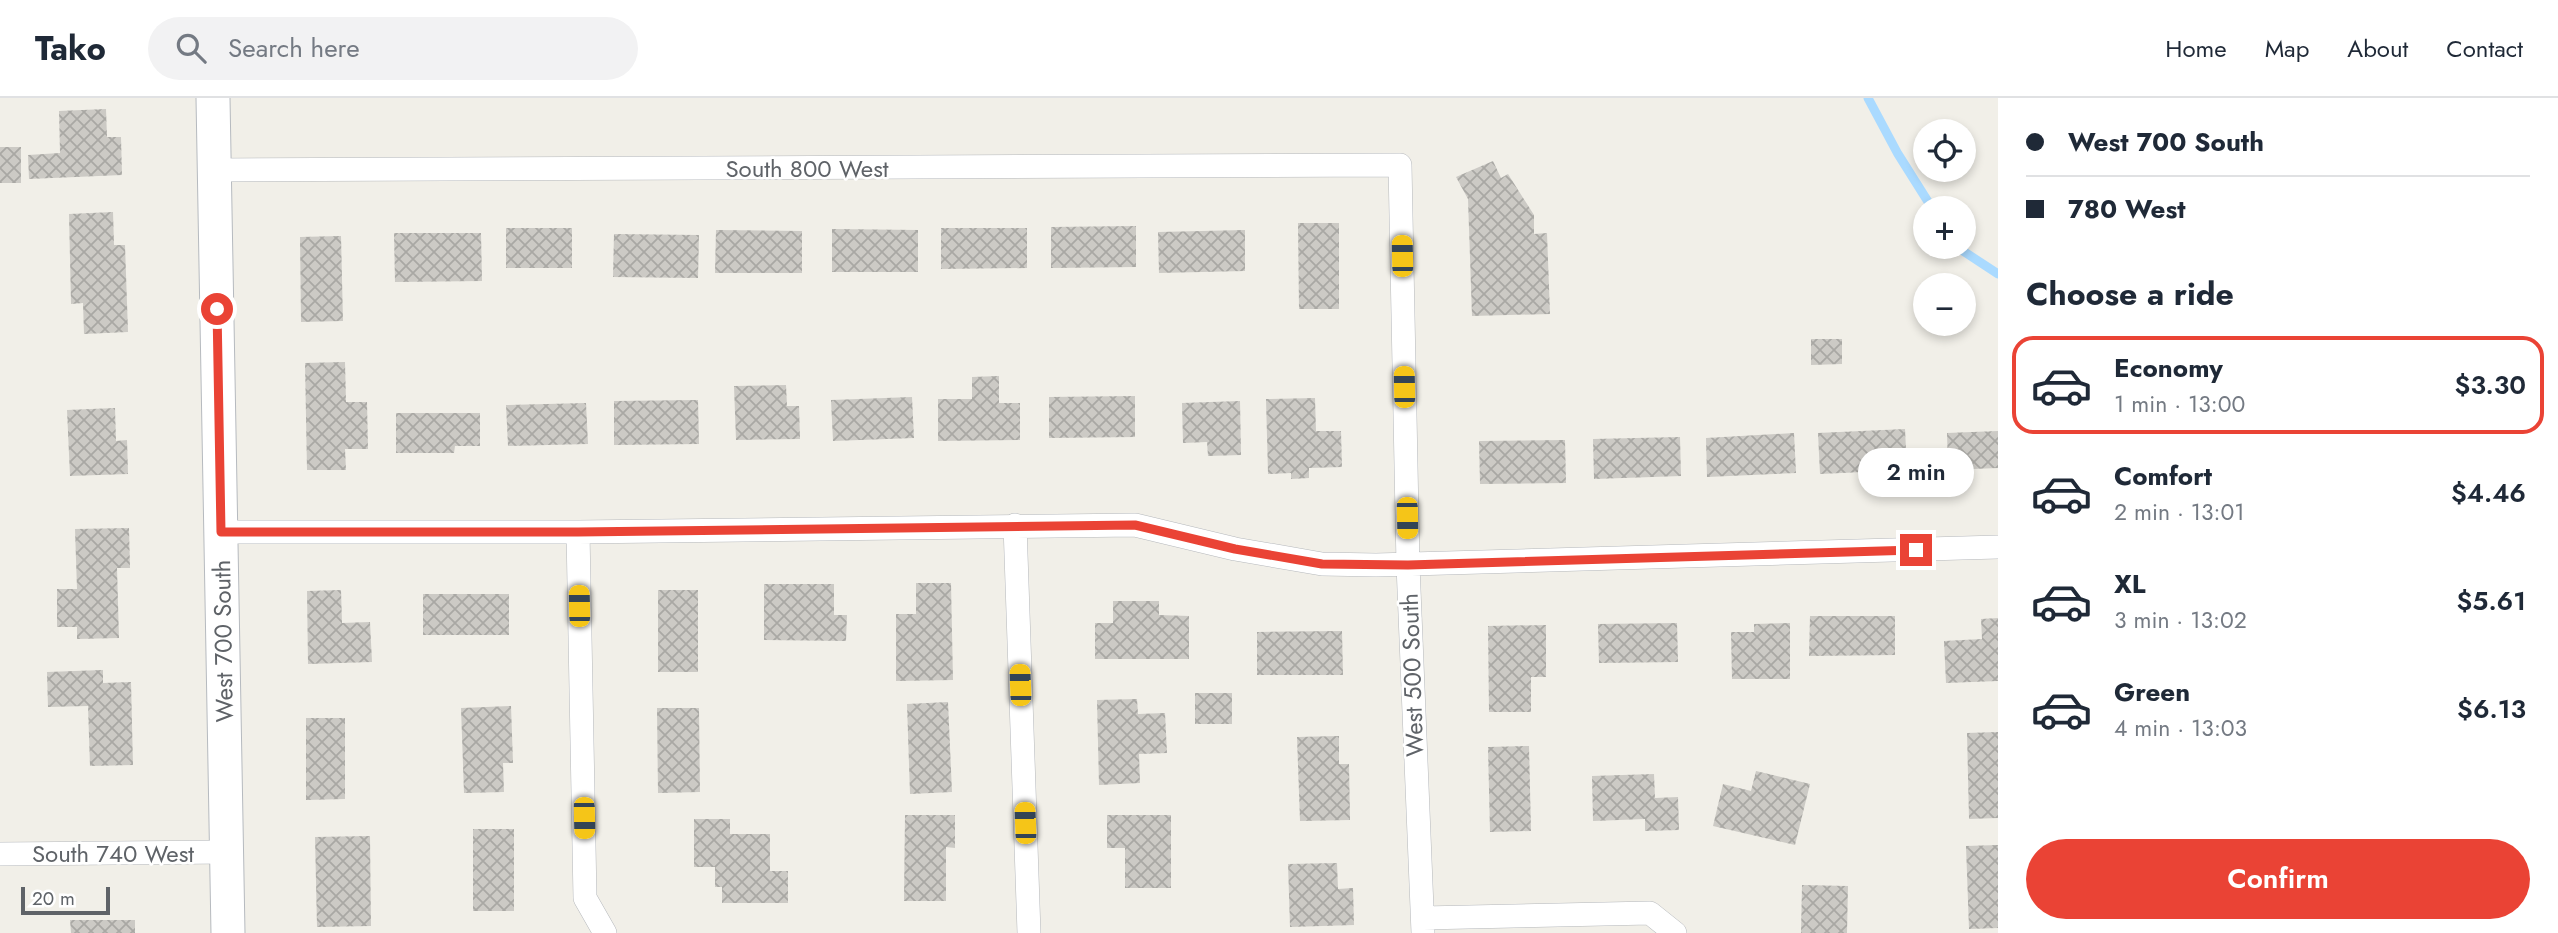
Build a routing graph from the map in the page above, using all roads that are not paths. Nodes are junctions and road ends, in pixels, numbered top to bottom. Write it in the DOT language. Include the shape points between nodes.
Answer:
graph roads {
  1 [pos="213,98"];
  2 [pos="1399,165"];
  3 [pos="215,170"];
  4 [pos="1014,525"];
  5 [pos="221,532"];
  6 [pos="578,532"];
  7 [pos="1998,547"];
  8 [pos="1408,565"];
  9 [pos="227,852"];
  10 [pos="0,854"];
  11 [pos="1423,926"];
  12 [pos="228,933"];
  13 [pos="605,933"];
  14 [pos="1029,933"];
  15 [pos="1675,933"];
  1 -- 3 [label="street, West 700 South"];
  2 -- 3 [label="street, South 800 West"];
  2 -- 8 [label="street, West 500 South"];
  3 -- 5 [label="street, West 700 South"];
  4 -- 6 [label="street"];
  4 -- 8 [label="street" via="1135,525 1322,564"];
  4 -- 14 [label="street"];
  5 -- 6 [label="street"];
  5 -- 9 [label="street, West 700 South"];
  6 -- 13 [label="street" via="586,898"];
  7 -- 8 [label="street"];
  8 -- 11 [label="street, West 500 South"];
  9 -- 10 [label="street, South 740 West"];
  9 -- 12 [label="street, West 700 South"];
  11 -- 15 [label="street" via="1650,913"];
}
